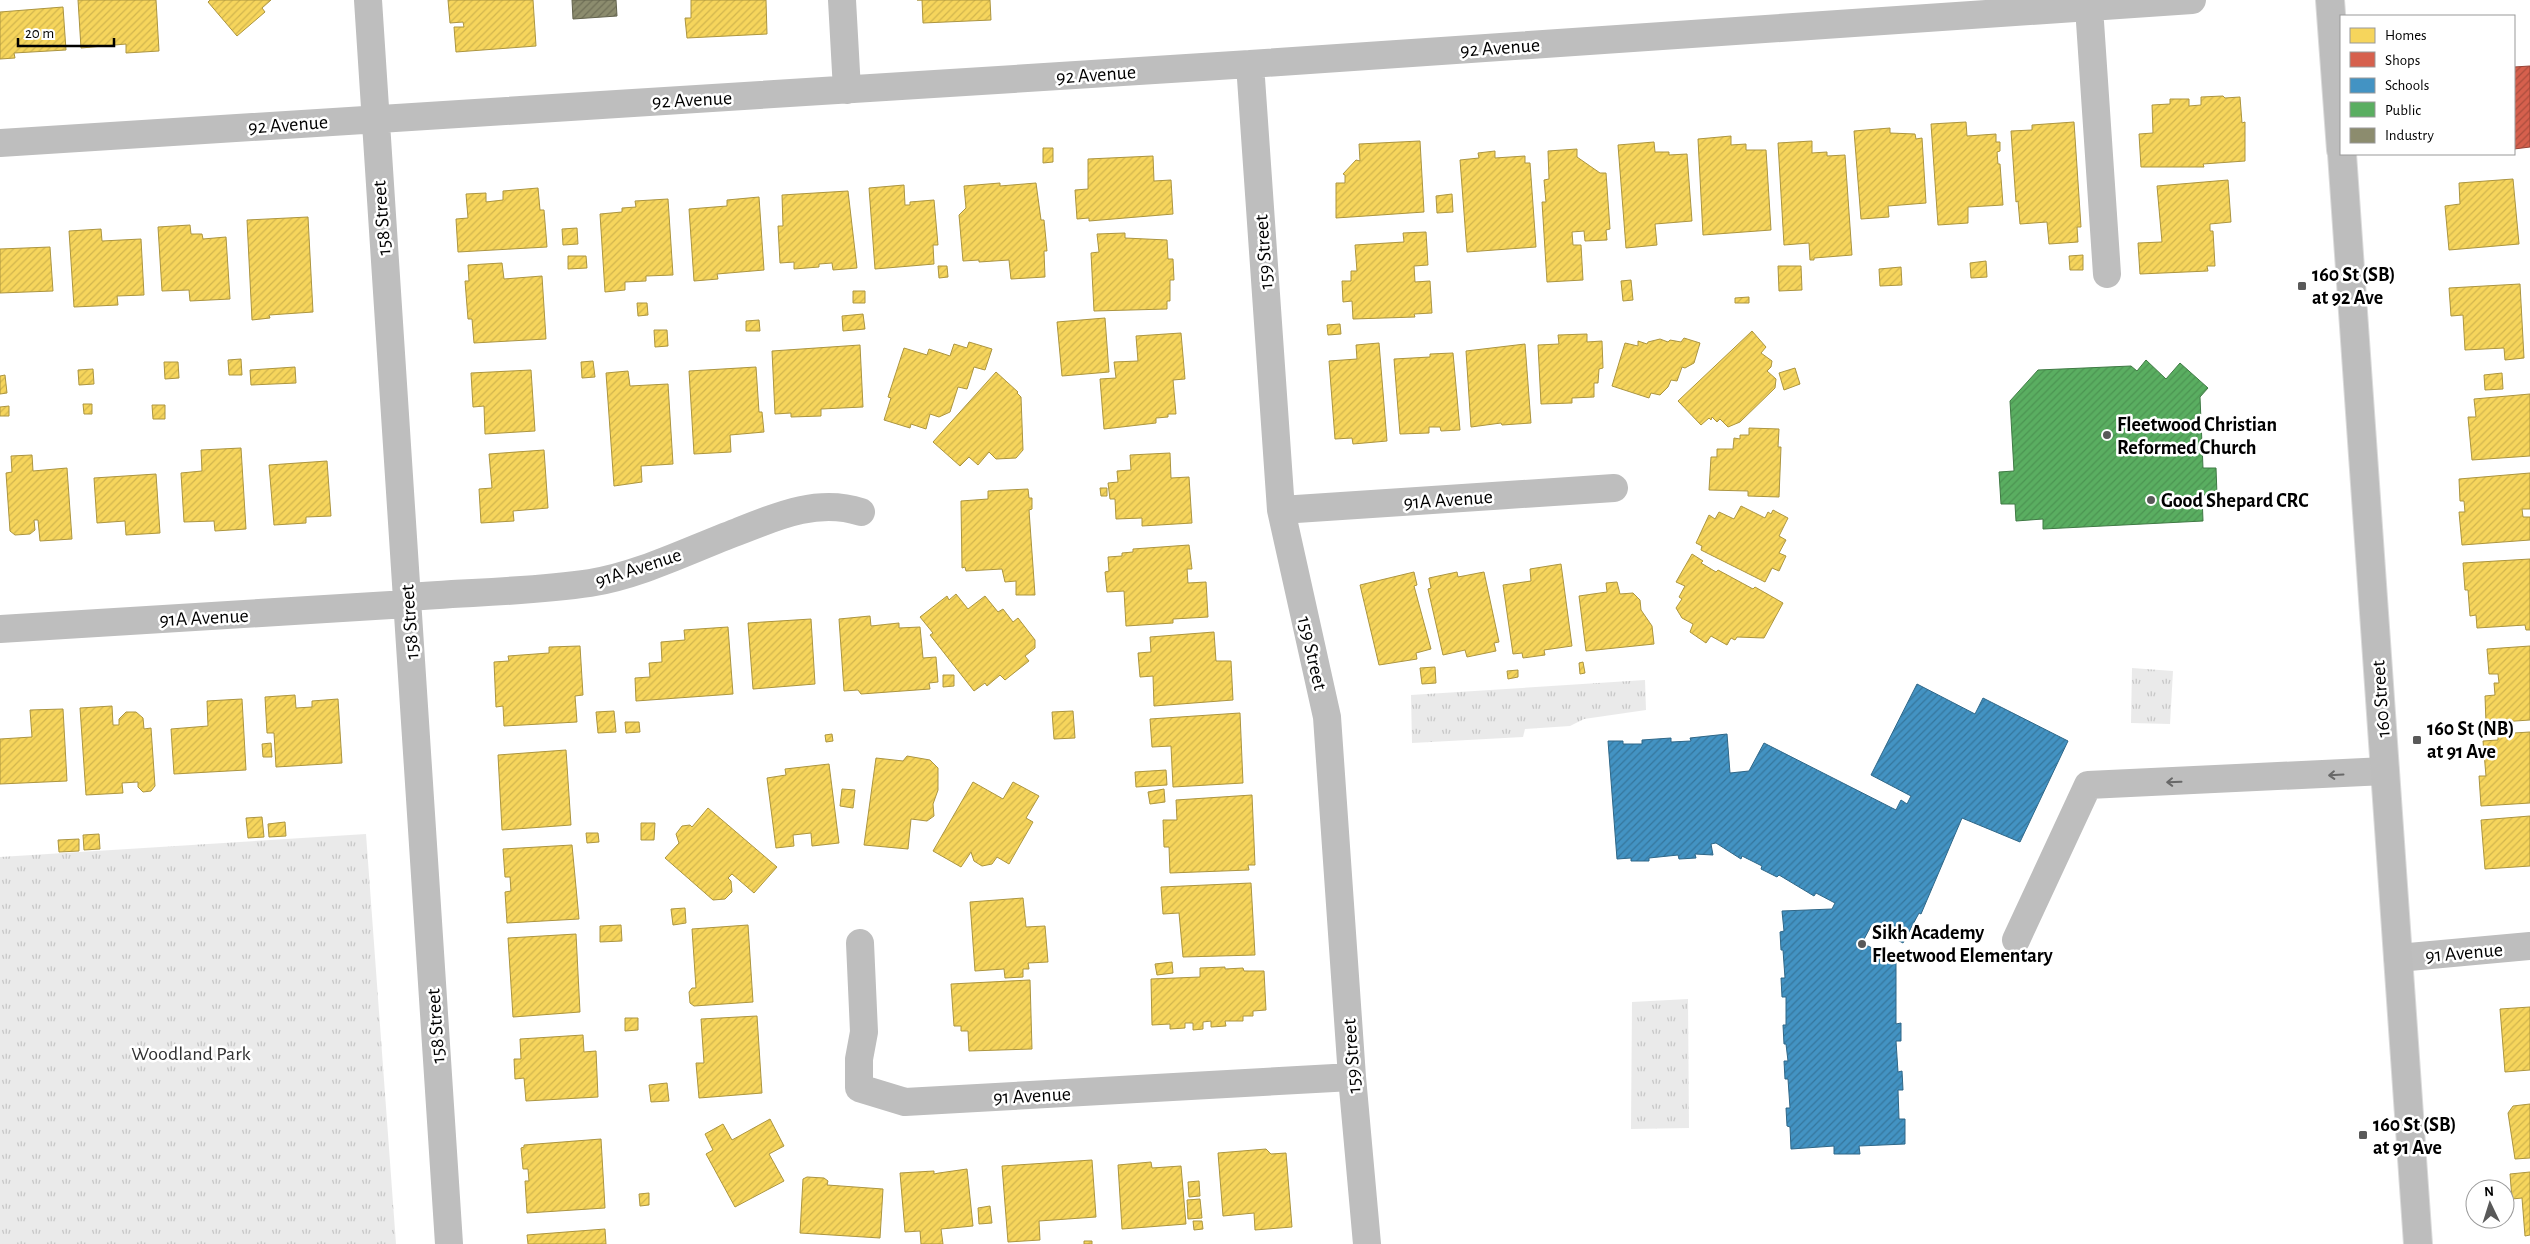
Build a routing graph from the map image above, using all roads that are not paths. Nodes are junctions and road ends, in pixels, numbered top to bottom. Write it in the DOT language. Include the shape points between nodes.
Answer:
graph roads {
  1 [pos="368,0"];
  2 [pos="842,0"];
  3 [pos="2192,0"];
  4 [pos="2330,0"];
  5 [pos="2089,7"];
  6 [pos="1866,11"];
  7 [pos="1250,64"];
  8 [pos="847,90"];
  9 [pos="375,118"];
  10 [pos="2340,136"];
  11 [pos="0,143"];
  12 [pos="2342,155"];
  13 [pos="2107,274"];
  14 [pos="1614,488"];
  15 [pos="1281,510"];
  16 [pos="861,512"];
  17 [pos="407,601"];
  18 [pos="0,629"];
  19 [pos="2385,771"];
  20 [pos="2016,940"];
  21 [pos="860,943"];
  22 [pos="2530,946"];
  23 [pos="2398,958"];
  24 [pos="1352,1077"];
  25 [pos="449,1244"];
  26 [pos="1367,1244"];
  27 [pos="2418,1244"];
  1 -- 9 [label="street, 158 Street"];
  2 -- 8 [label="street"];
  3 -- 5 [label="street, 92 Avenue"];
  4 -- 10 [label="main road"];
  5 -- 6 [label="street, 92 Avenue"];
  5 -- 13 [label="street"];
  6 -- 7 [label="street, 92 Avenue"];
  7 -- 8 [label="street, 92 Avenue"];
  7 -- 15 [label="street, 159 Street"];
  8 -- 9 [label="street, 92 Avenue"];
  9 -- 11 [label="street, 92 Avenue"];
  9 -- 17 [label="street, 158 Street"];
  12 -- 19 [label="main road, 160 Street"];
  14 -- 15 [label="street, 91A Avenue"];
  15 -- 24 [label="street, 159 Street" via="1328,717"];
  16 -- 17 [label="street, 91A Avenue" via="826,506 780,515 629,574 590,583"];
  17 -- 18 [label="street, 91A Avenue"];
  17 -- 25 [label="street, 158 Street"];
  19 -- 20 [label="street, one-way" via="2088,785"];
  19 -- 23 [label="main road, 160 Street"];
  21 -- 24 [label="street, 91 Avenue" via="864,1032 859,1059 859,1088 881,1096 905,1102"];
  22 -- 23 [label="street, 91 Avenue"];
  23 -- 27 [label="main road, 160 Street"];
  24 -- 26 [label="street, 159 Street"];
}
